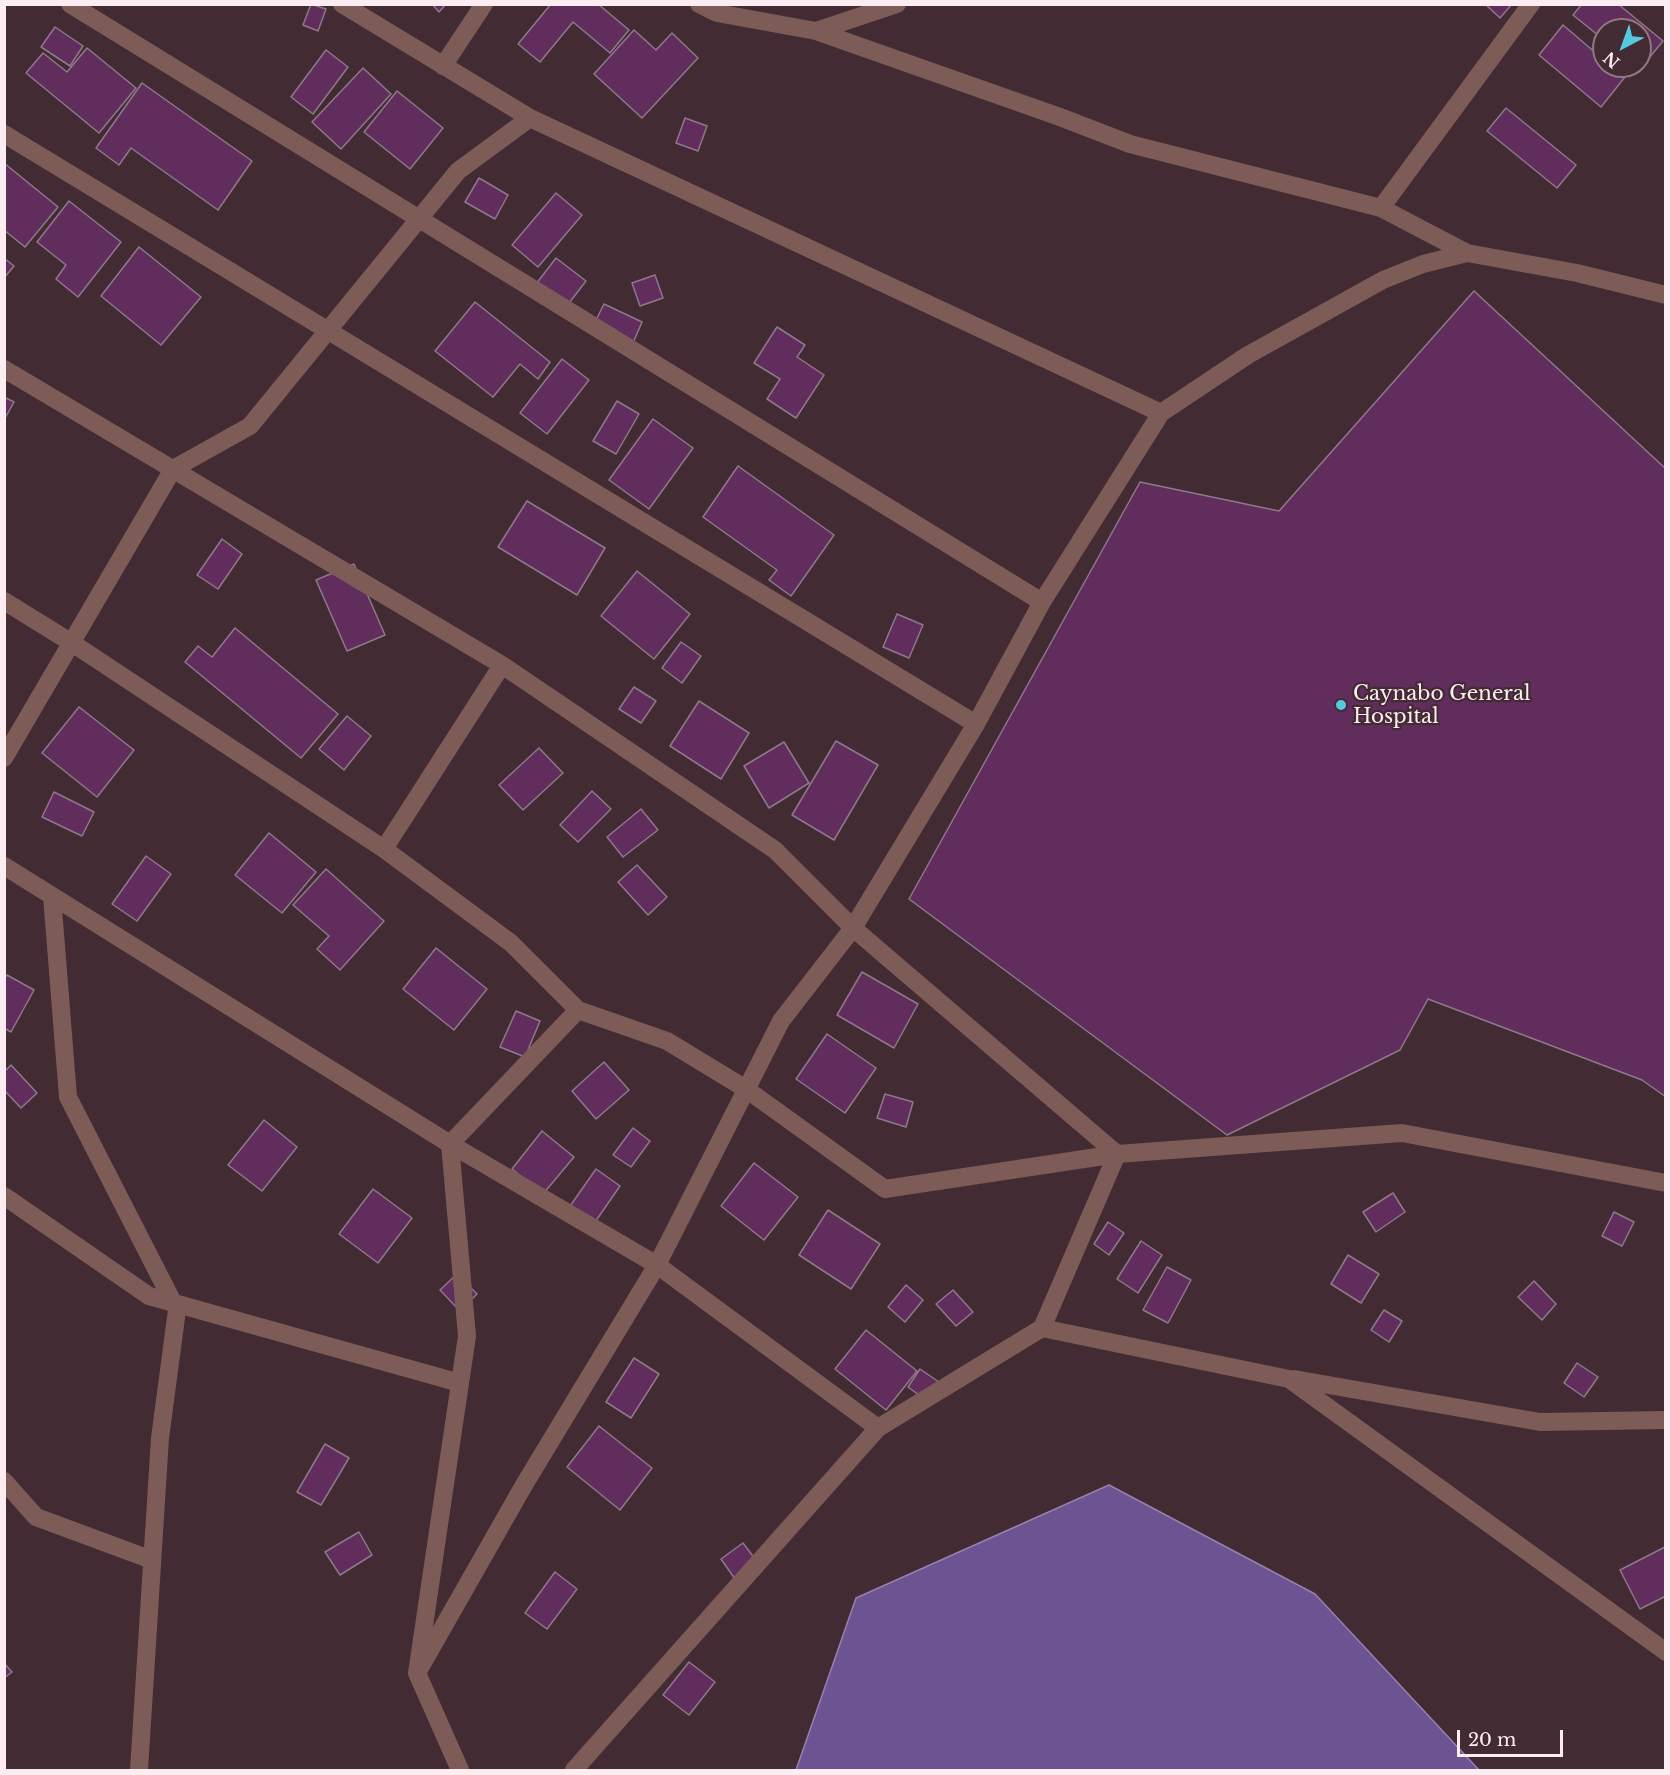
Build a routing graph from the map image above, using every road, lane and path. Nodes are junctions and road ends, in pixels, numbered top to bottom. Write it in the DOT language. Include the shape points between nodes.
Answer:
graph roads {
  1 [pos="70,4"];
  2 [pos="342,4"];
  3 [pos="484,4"];
  4 [pos="699,4"];
  5 [pos="897,4"];
  6 [pos="1532,4"];
  7 [pos="816,31"];
  8 [pos="443,66"];
  9 [pos="530,118"];
  10 [pos="4,135"];
  11 [pos="1381,208"];
  12 [pos="419,219"];
  13 [pos="1467,253"];
  14 [pos="1665,295"];
  15 [pos="328,330"];
  16 [pos="4,369"];
  17 [pos="1161,413"];
  18 [pos="173,469"];
  19 [pos="4,601"];
  20 [pos="1042,602"];
  21 [pos="72,643"];
  22 [pos="502,665"];
  23 [pos="976,724"];
  24 [pos="4,758"];
  25 [pos="384,849"];
  26 [pos="4,866"];
  27 [pos="52,896"];
  28 [pos="852,928"];
  29 [pos="578,1010"];
  30 [pos="746,1089"];
  31 [pos="450,1144"];
  32 [pos="1117,1154"];
  33 [pos="1665,1183"];
  34 [pos="4,1196"];
  35 [pos="657,1264"];
  36 [pos="174,1304"];
  37 [pos="1042,1328"];
  38 [pos="1290,1378"];
  39 [pos="460,1383"];
  40 [pos="1665,1420"];
  41 [pos="878,1428"];
  42 [pos="4,1481"];
  43 [pos="152,1560"];
  44 [pos="1665,1652"];
  45 [pos="417,1673"];
  46 [pos="139,1770"];
  47 [pos="460,1770"];
  48 [pos="574,1770"];
  1 -- 12 [label="street"];
  2 -- 8 [label="street"];
  3 -- 8 [label="street"];
  4 -- 7 [label="street" via="717,13"];
  5 -- 7 [label="street"];
  6 -- 11 [label="street"];
  7 -- 11 [label="street" via="1130,144"];
  8 -- 9 [label="street"];
  9 -- 12 [label="street" via="458,171"];
  9 -- 17 [label="street"];
  10 -- 15 [label="street"];
  11 -- 13 [label="street"];
  12 -- 15 [label="street"];
  12 -- 20 [label="street"];
  13 -- 14 [label="street" via="1576,273"];
  13 -- 17 [label="street" via="1383,280 1248,356"];
  15 -- 18 [label="street" via="250,426"];
  15 -- 23 [label="street"];
  16 -- 18 [label="street"];
  17 -- 20 [label="street"];
  18 -- 21 [label="street"];
  18 -- 22 [label="street"];
  19 -- 21 [label="street"];
  20 -- 23 [label="street"];
  21 -- 24 [label="street"];
  21 -- 25 [label="street"];
  22 -- 25 [label="street"];
  22 -- 28 [label="street" via="775,850"];
  23 -- 28 [label="street"];
  25 -- 29 [label="street" via="511,943"];
  26 -- 27 [label="street"];
  27 -- 31 [label="street"];
  27 -- 36 [label="street" via="68,1097"];
  28 -- 30 [label="street" via="782,1021"];
  28 -- 32 [label="street"];
  29 -- 30 [label="street" via="667,1041"];
  29 -- 31 [label="street"];
  30 -- 32 [label="street" via="885,1189"];
  30 -- 35 [label="street"];
  31 -- 35 [label="street"];
  31 -- 39 [label="street" via="467,1336"];
  32 -- 33 [label="street" via="1402,1133"];
  32 -- 37 [label="street"];
  34 -- 36 [label="street" via="149,1296"];
  35 -- 41 [label="street"];
  35 -- 45 [label="street"];
  36 -- 39 [label="street"];
  36 -- 43 [label="street" via="177,1310 160,1438"];
  37 -- 38 [label="street"];
  37 -- 41 [label="street"];
  38 -- 40 [label="street" via="1540,1422"];
  38 -- 44 [label="street"];
  39 -- 45 [label="street"];
  41 -- 48 [label="street"];
  42 -- 43 [label="street" via="36,1517"];
  43 -- 46 [label="street"];
  45 -- 47 [label="street"];
}
